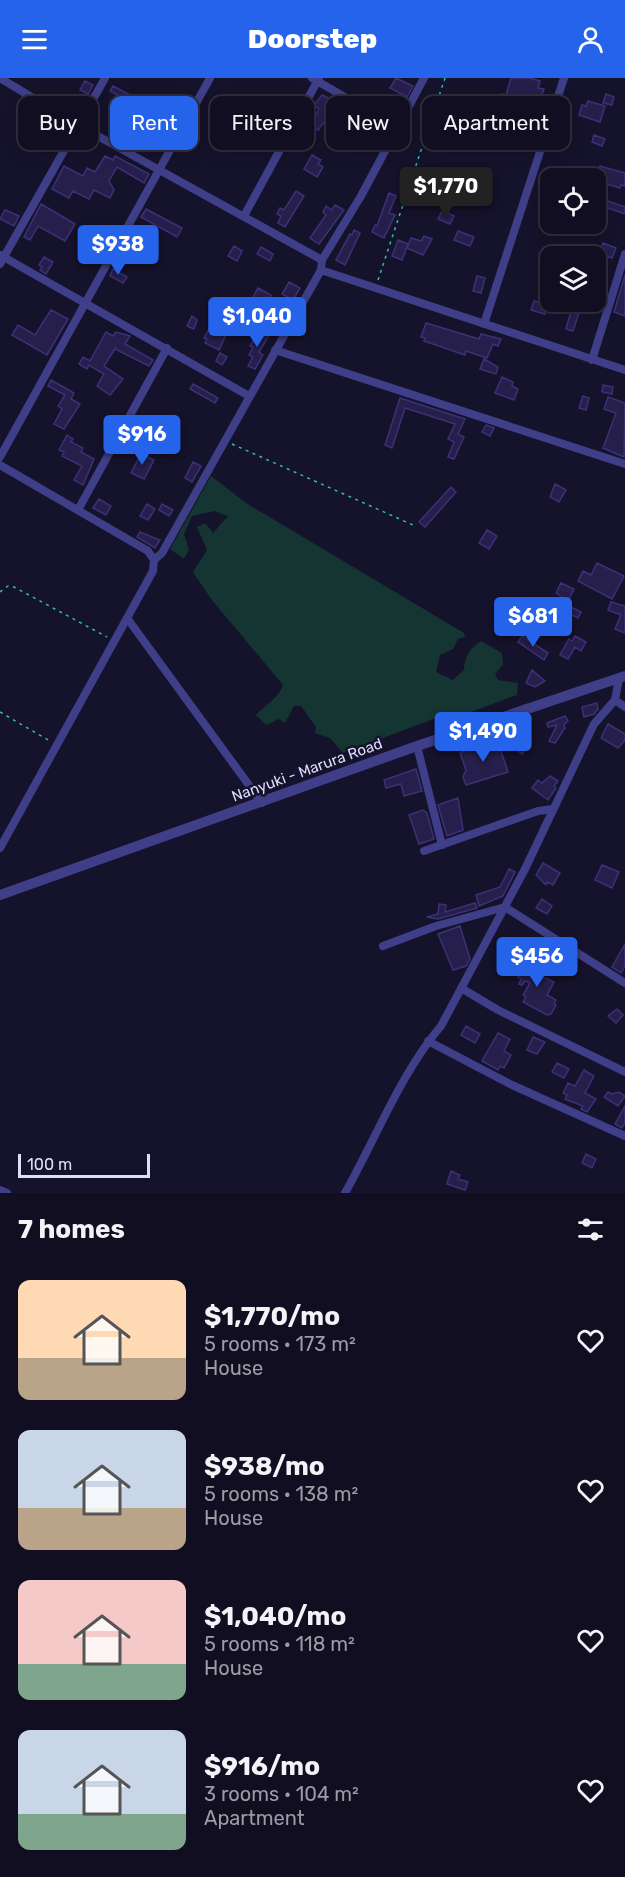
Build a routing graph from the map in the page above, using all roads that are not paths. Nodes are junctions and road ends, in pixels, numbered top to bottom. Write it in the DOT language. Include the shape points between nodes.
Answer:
graph roads {
  1 [pos="0,78"];
  2 [pos="105,78"];
  3 [pos="210,78"];
  4 [pos="424,78"];
  5 [pos="564,78"];
  6 [pos="316,79"];
  7 [pos="30,96"];
  8 [pos="95,96"];
  9 [pos="344,96"];
  10 [pos="410,105"];
  11 [pos="98,136"];
  12 [pos="64,150"];
  13 [pos="386,150"];
  14 [pos="160,170"];
  15 [pos="244,216"];
  16 [pos="625,254"];
  17 [pos="1,259"];
  18 [pos="322,260"];
  19 [pos="321,270"];
  20 [pos="85,303"];
  21 [pos="483,324"];
  22 [pos="167,348"];
  23 [pos="275,350"];
  24 [pos="592,360"];
  25 [pos="625,370"];
  26 [pos="249,396"];
  27 [pos="0,457"];
  28 [pos="625,464"];
  29 [pos="0,465"];
  30 [pos="78,510"];
  31 [pos="154,560"];
  32 [pos="127,618"];
  33 [pos="622,677"];
  34 [pos="615,700"];
  35 [pos="625,707"];
  36 [pos="417,746"];
  37 [pos="262,803"];
  38 [pos="553,809"];
  39 [pos="442,844"];
  40 [pos="0,848"];
  41 [pos="424,851"];
  42 [pos="0,895"];
  43 [pos="505,907"];
  44 [pos="383,946"];
  45 [pos="625,983"];
  46 [pos="462,988"];
  47 [pos="428,1041"];
  48 [pos="625,1072"];
  49 [pos="625,1136"];
  50 [pos="0,1190"];
  51 [pos="7,1193"];
  52 [pos="345,1193"];
  1 -- 7 [label="street"];
  2 -- 8 [label="street"];
  3 -- 14 [label="street"];
  4 -- 10 [label="street"];
  5 -- 21 [label="street"];
  6 -- 9 [label="street"];
  6 -- 15 [label="street"];
  11 -- 14 [label="street"];
  12 -- 17 [label="street"];
  13 -- 18 [label="street"];
  14 -- 15 [label="street"];
  14 -- 20 [label="street"];
  15 -- 18 [label="street"];
  16 -- 24 [label="street"];
  17 -- 20 [label="street"];
  18 -- 19 [label="street"];
  19 -- 21 [label="street"];
  19 -- 23 [label="street"];
  20 -- 22 [label="street"];
  20 -- 27 [label="street"];
  21 -- 24 [label="street"];
  22 -- 26 [label="street"];
  22 -- 30 [label="street"];
  23 -- 26 [label="street"];
  23 -- 28 [label="street"];
  24 -- 25 [label="street"];
  26 -- 31 [label="street" via="162,553"];
  29 -- 30 [label="street"];
  30 -- 31 [label="street" via="147,551"];
  31 -- 32 [label="street" via="153,572"];
  32 -- 37 [label="street"];
  32 -- 40 [label="street"];
  33 -- 34 [label="street"];
  33 -- 36 [label="street, Nanyuki - Marura Road"];
  34 -- 35 [label="street"];
  34 -- 38 [label="street" via="594,724"];
  36 -- 37 [label="street, Nanyuki - Marura Road"];
  36 -- 39 [label="street"];
  37 -- 42 [label="street, Nanyuki - Marura Road"];
  38 -- 39 [label="street"];
  38 -- 43 [label="street"];
  39 -- 41 [label="street"];
  43 -- 44 [label="street"];
  43 -- 45 [label="street"];
  43 -- 46 [label="street"];
  46 -- 47 [label="street"];
  46 -- 48 [label="street" via="498,1010"];
  47 -- 49 [label="street"];
  47 -- 52 [label="street"];
  50 -- 51 [label="street"];
}
